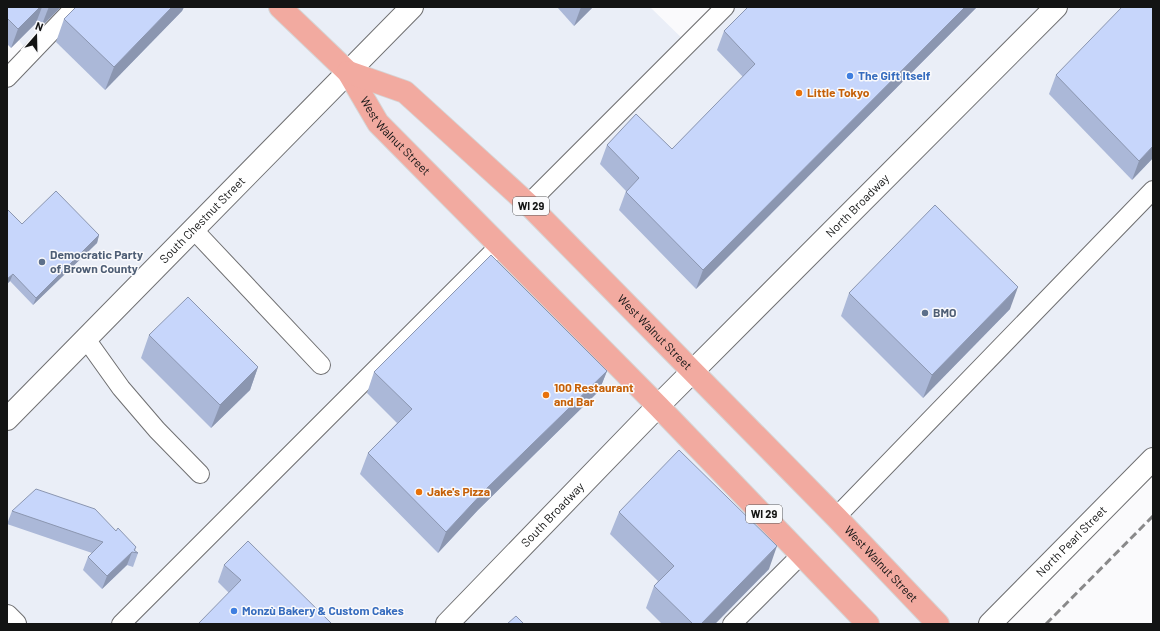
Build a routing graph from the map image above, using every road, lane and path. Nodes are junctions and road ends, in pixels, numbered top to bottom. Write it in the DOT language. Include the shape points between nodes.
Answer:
graph roads {
  1 [pos="75,7"];
  2 [pos="280,7"];
  3 [pos="412,7"];
  4 [pos="726,7"];
  5 [pos="1056,7"];
  6 [pos="348,72"];
  7 [pos="7,78"];
  8 [pos="1153,190"];
  9 [pos="528,204"];
  10 [pos="193,229"];
  11 [pos="500,245"];
  12 [pos="86,339"];
  13 [pos="321,365"];
  14 [pos="693,371"];
  15 [pos="658,406"];
  16 [pos="7,419"];
  17 [pos="1153,459"];
  18 [pos="200,474"];
  19 [pos="836,517"];
  20 [pos="802,554"];
  21 [pos="7,616"];
  22 [pos="15,624"];
  23 [pos="121,624"];
  24 [pos="447,624"];
  25 [pos="732,624"];
  26 [pos="868,624"];
  27 [pos="938,624"];
  28 [pos="990,624"];
  1 -- 7 [label="lane"];
  2 -- 6 [label="main road, West Walnut Street / WI 29"];
  3 -- 6 [label="street, South Chestnut Street"];
  4 -- 9 [label="lane"];
  5 -- 14 [label="street, North Broadway"];
  6 -- 9 [label="main road, West Walnut Street / WI 29" via="405,92"];
  6 -- 10 [label="street, South Chestnut Street"];
  6 -- 11 [label="main road, West Walnut Street / WI 29" via="378,123"];
  8 -- 19 [label="lane"];
  9 -- 14 [label="main road, West Walnut Street / WI 29"];
  10 -- 12 [label="street, South Chestnut Street"];
  10 -- 13 [label="lane"];
  11 -- 15 [label="main road, West Walnut Street / WI 29"];
  11 -- 23 [label="lane"];
  12 -- 16 [label="street, South Chestnut Street"];
  12 -- 18 [label="lane" via="121,388"];
  14 -- 15 [label="street, North Broadway"];
  14 -- 19 [label="main road, West Walnut Street / WI 29"];
  15 -- 20 [label="main road, West Walnut Street / WI 29"];
  15 -- 24 [label="street, South Broadway"];
  17 -- 28 [label="street, North Pearl Street"];
  19 -- 27 [label="main road, West Walnut Street / WI 29"];
  20 -- 25 [label="lane"];
  20 -- 26 [label="main road, West Walnut Street / WI 29"];
  21 -- 22 [label="street"];
}
